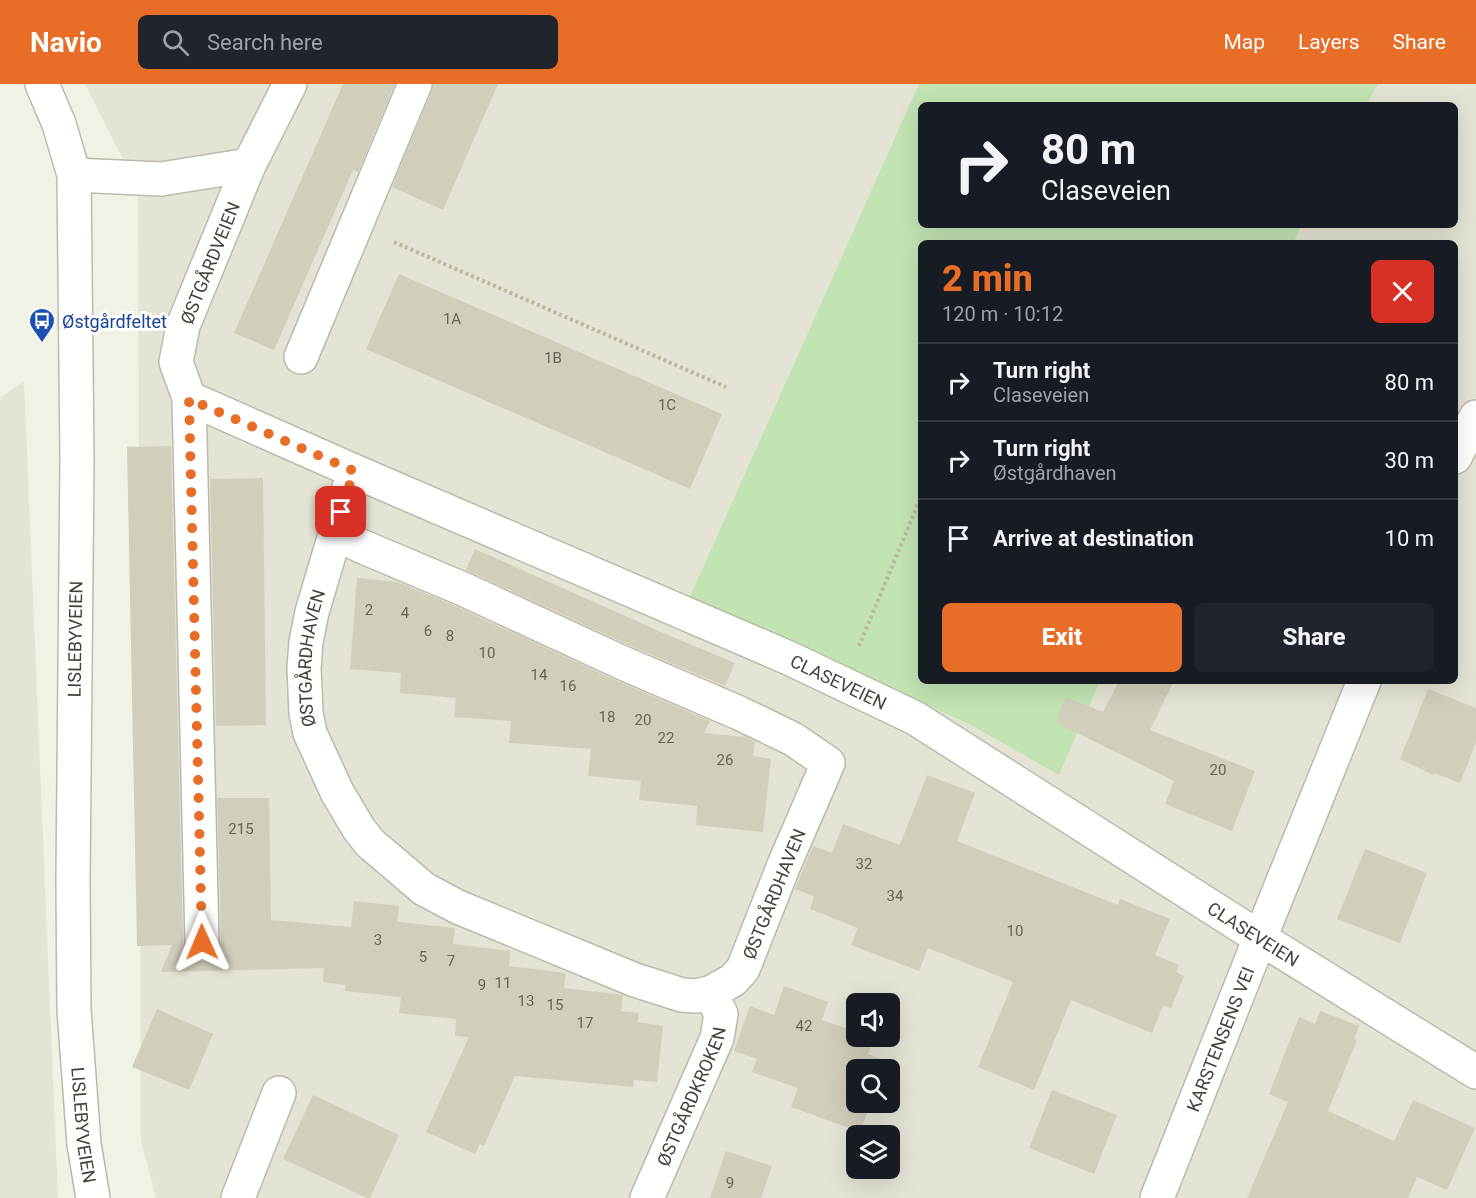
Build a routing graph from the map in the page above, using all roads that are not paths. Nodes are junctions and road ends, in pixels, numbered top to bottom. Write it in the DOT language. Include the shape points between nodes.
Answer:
graph roads {
  1 [pos="42,84"];
  2 [pos="290,84"];
  3 [pos="415,84"];
  4 [pos="249,165"];
  5 [pos="74,175"];
  6 [pos="301,357"];
  7 [pos="189,399"];
  8 [pos="1476,417"];
  9 [pos="1458,450"];
  10 [pos="1458,457"];
  11 [pos="1476,463"];
  12 [pos="354,471"];
  13 [pos="335,532"];
  14 [pos="1363,684"];
  15 [pos="1260,938"];
  16 [pos="202,942"];
  17 [pos="710,993"];
  18 [pos="1476,1072"];
  19 [pos="279,1093"];
  20 [pos="93,1198"];
  21 [pos="238,1198"];
  22 [pos="647,1198"];
  23 [pos="1157,1198"];
  1 -- 5 [label="street, LISLEBYVEIEN"];
  2 -- 4 [label="street, ØSTGÅRDVEIEN"];
  3 -- 6 [label="street"];
  4 -- 5 [label="street" via="161,179"];
  4 -- 7 [label="street, ØSTGÅRDVEIEN" via="183,326 177,362"];
  5 -- 20 [label="street, LISLEBYVEIEN" via="74,1010 84,1144"];
  7 -- 12 [label="street, CLASEVEIEN"];
  7 -- 16 [label="street"];
  8 -- 9 [label="street"];
  10 -- 11 [label="street"];
  12 -- 13 [label="street, ØSTGÅRDHAVEN"];
  12 -- 15 [label="street, CLASEVEIEN" via="791,659 915,718"];
  13 -- 17 [label="street, ØSTGÅRDHAVEN" via="306,642 306,713 310,733 358,829 424,889 458,907 635,980 682,995"];
  13 -- 17 [label="street, ØSTGÅRDHAVEN" via="739,713 793,739 828,763 743,969 733,980"];
  14 -- 15 [label="street, KARSTENSENS VEI"];
  15 -- 18 [label="street, CLASEVEIEN"];
  15 -- 23 [label="street, KARSTENSENS VEI"];
  17 -- 22 [label="street, ØSTGÅRDKROKEN" via="721,1014 717,1038"];
  19 -- 21 [label="street"];
}
